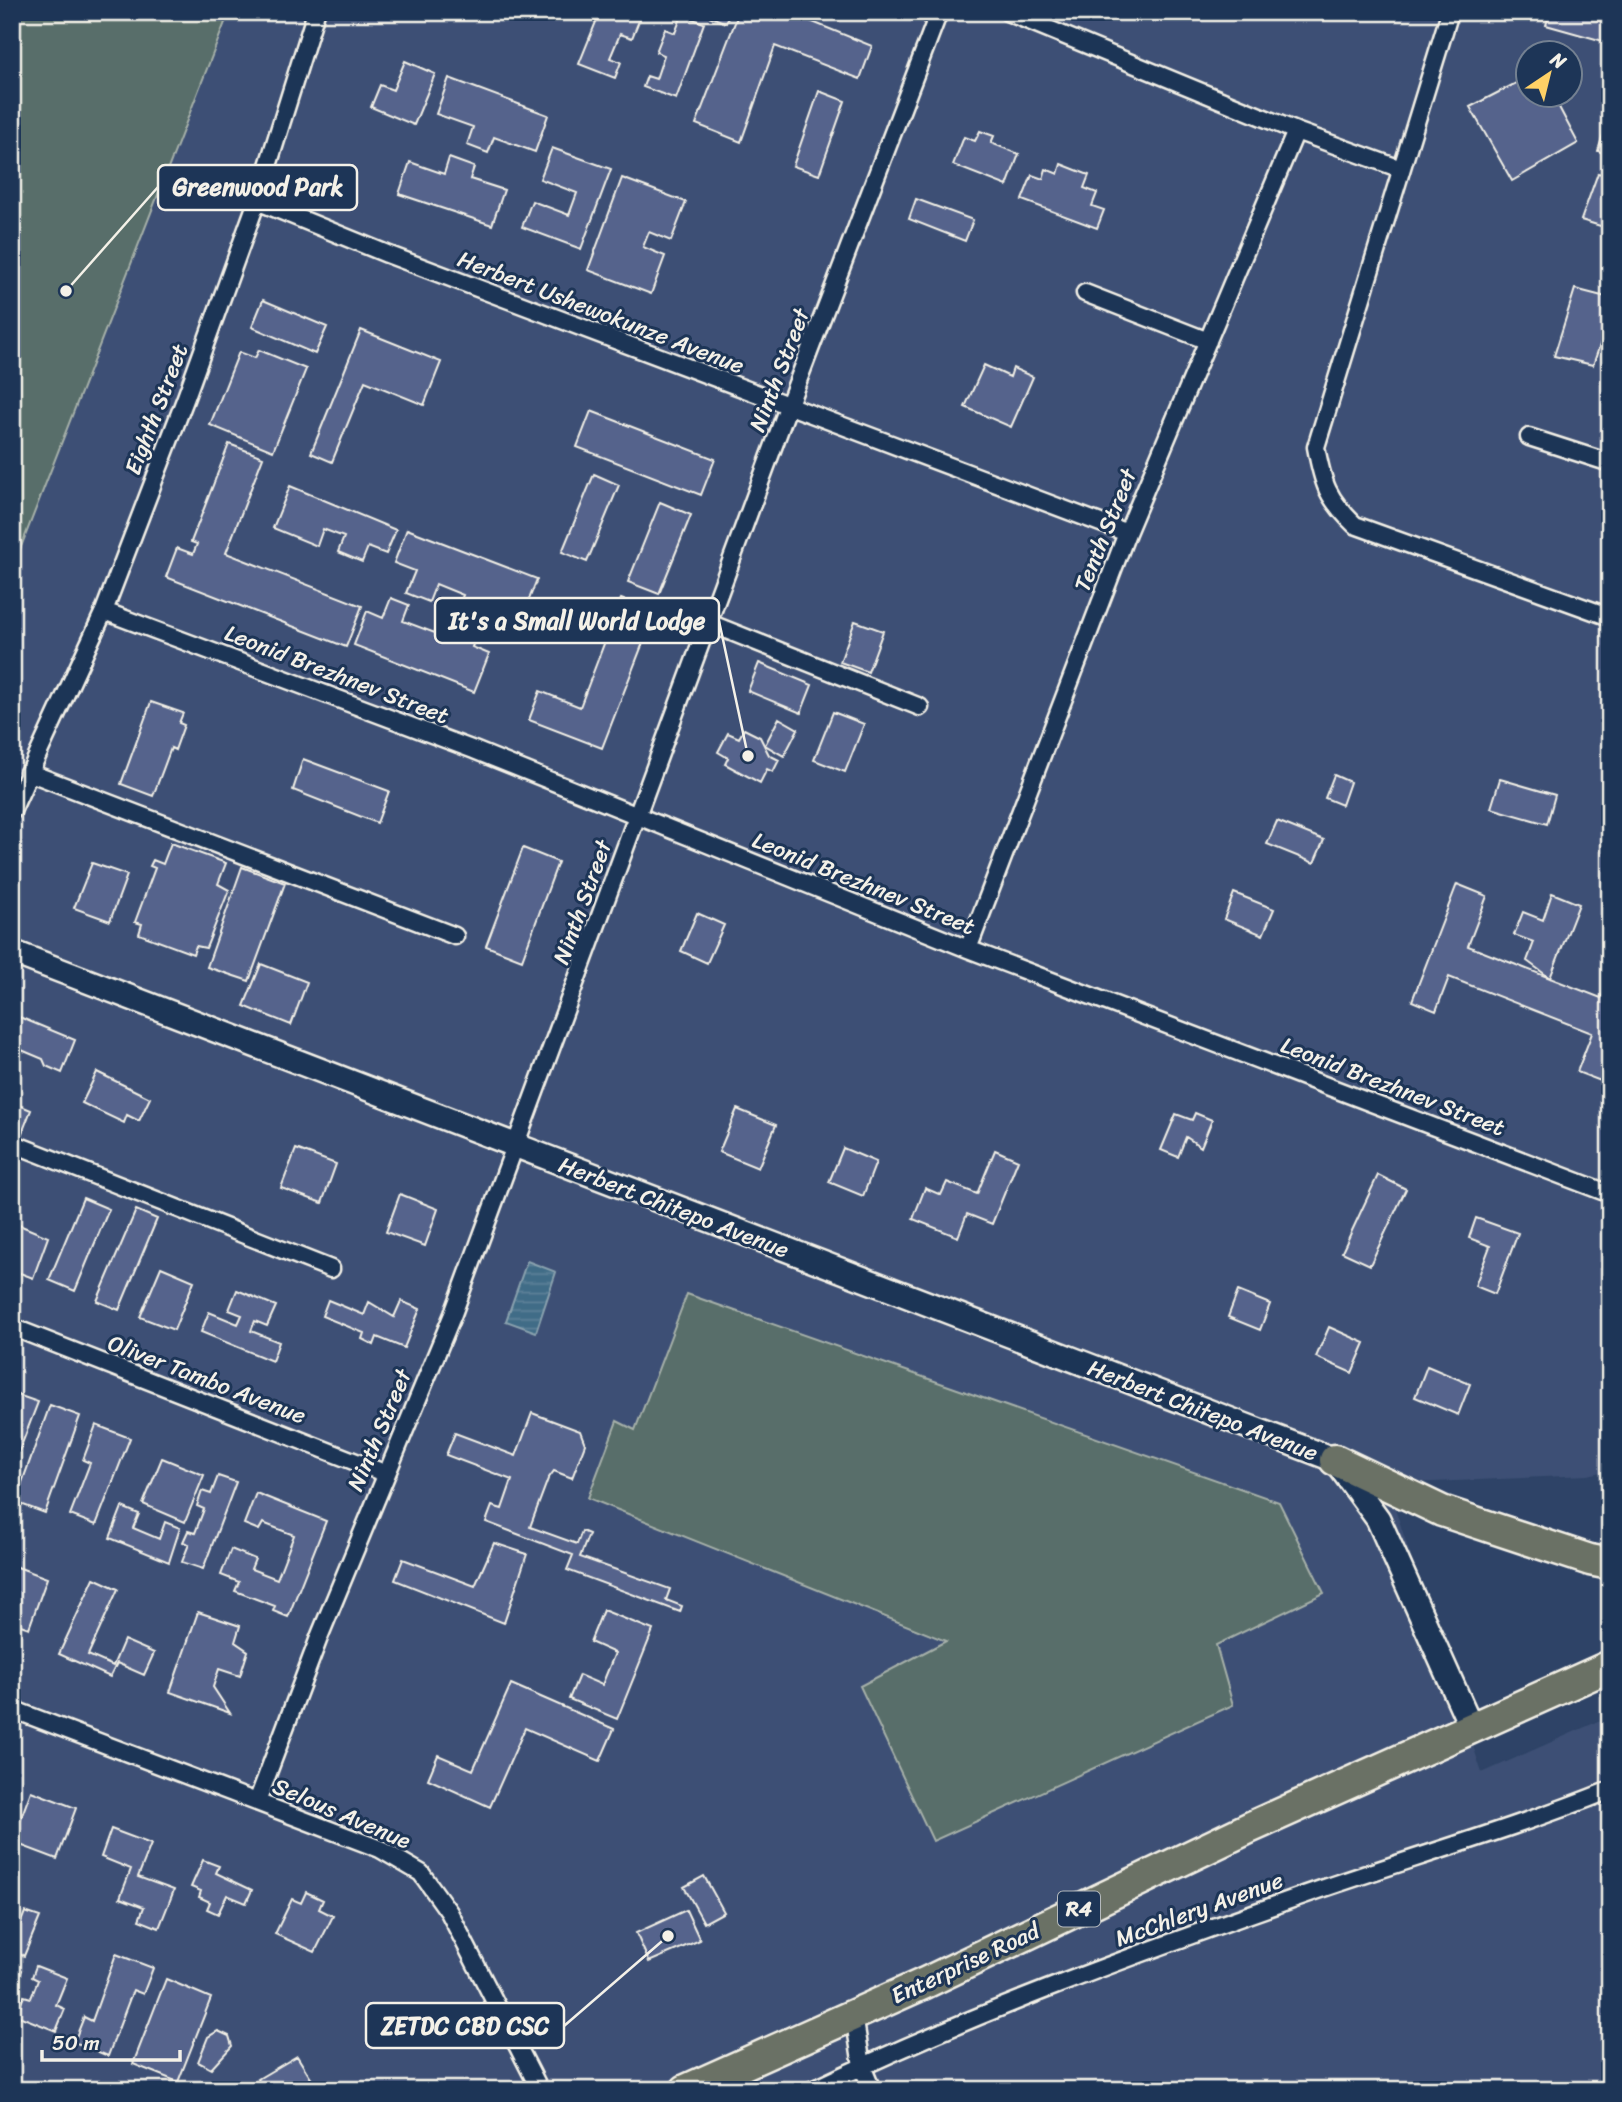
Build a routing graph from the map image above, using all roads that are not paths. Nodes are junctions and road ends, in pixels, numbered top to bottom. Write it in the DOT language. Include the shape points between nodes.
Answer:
graph roads {
  1 [pos="316,12"];
  2 [pos="939,12"];
  3 [pos="1007,12"];
  4 [pos="1450,12"];
  5 [pos="1296,131"];
  6 [pos="1401,169"];
  7 [pos="257,201"];
  8 [pos="1085,293"];
  9 [pos="1208,341"];
  10 [pos="789,407"];
  11 [pos="1529,437"];
  12 [pos="1610,463"];
  13 [pos="1127,533"];
  14 [pos="104,611"];
  15 [pos="1610,617"];
  16 [pos="709,623"];
  17 [pos="920,707"];
  18 [pos="27,772"];
  19 [pos="12,811"];
  20 [pos="638,818"];
  21 [pos="455,936"];
  22 [pos="968,949"];
  23 [pos="12,953"];
  24 [pos="12,1143"];
  25 [pos="515,1146"];
  26 [pos="1610,1194"];
  27 [pos="331,1269"];
  28 [pos="12,1327"];
  29 [pos="1335,1460"];
  30 [pos="384,1474"];
  31 [pos="1610,1564"];
  32 [pos="1610,1666"];
  33 [pos="12,1709"];
  34 [pos="1472,1729"];
  35 [pos="1610,1790"];
  36 [pos="257,1802"];
  37 [pos="854,2015"];
  38 [pos="862,2066"];
  39 [pos="540,2090"];
  40 [pos="685,2090"];
  41 [pos="812,2090"];
  42 [pos="872,2090"];
  1 -- 7 [label="street, Eighth Street"];
  2 -- 10 [label="street, Ninth Street"];
  3 -- 5 [label="street"];
  4 -- 6 [label="street"];
  5 -- 6 [label="street"];
  5 -- 9 [label="street, Tenth Street"];
  6 -- 15 [label="street" via="1317,447 1323,484 1335,506 1355,525"];
  7 -- 10 [label="street, Herbert Ushewokunze Avenue"];
  7 -- 14 [label="street, Eighth Street"];
  8 -- 9 [label="street"];
  9 -- 13 [label="street, Tenth Street"];
  10 -- 13 [label="street, Herbert Ushewokunze Avenue"];
  10 -- 16 [label="street, Ninth Street"];
  11 -- 12 [label="street"];
  13 -- 22 [label="street, Tenth Street"];
  14 -- 18 [label="street, Eighth Street"];
  14 -- 20 [label="street, Leonid Brezhnev Street" via="474,750"];
  16 -- 17 [label="street"];
  16 -- 20 [label="street, Ninth Street"];
  18 -- 19 [label="street, Eighth Street"];
  18 -- 21 [label="street"];
  20 -- 22 [label="street, Leonid Brezhnev Street"];
  20 -- 25 [label="street, Ninth Street"];
  22 -- 26 [label="street, Leonid Brezhnev Street"];
  23 -- 25 [label="main road, Herbert Chitepo Avenue"];
  24 -- 27 [label="street"];
  25 -- 29 [label="main road, Herbert Chitepo Avenue"];
  25 -- 30 [label="street, Ninth Street" via="453,1314"];
  28 -- 30 [label="street, Oliver Tambo Avenue"];
  29 -- 31 [label="highway" via="1441,1511"];
  29 -- 34 [label="main road" via="1378,1519"];
  30 -- 36 [label="street, Ninth Street"];
  32 -- 34 [label="highway, R4"];
  33 -- 36 [label="street, Selous Avenue"];
  34 -- 37 [label="highway, Enterprise Road / R4" via="1251,1826"];
  35 -- 38 [label="street, McChlery Avenue" via="1530,1822 1273,1906"];
  36 -- 39 [label="street, Selous Avenue" via="380,1849 421,1873 449,1912"];
  37 -- 38 [label="street"];
  37 -- 40 [label="highway, Enterprise Road / R4"];
  38 -- 41 [label="street, McChlery Avenue"];
  38 -- 42 [label="street"];
}
